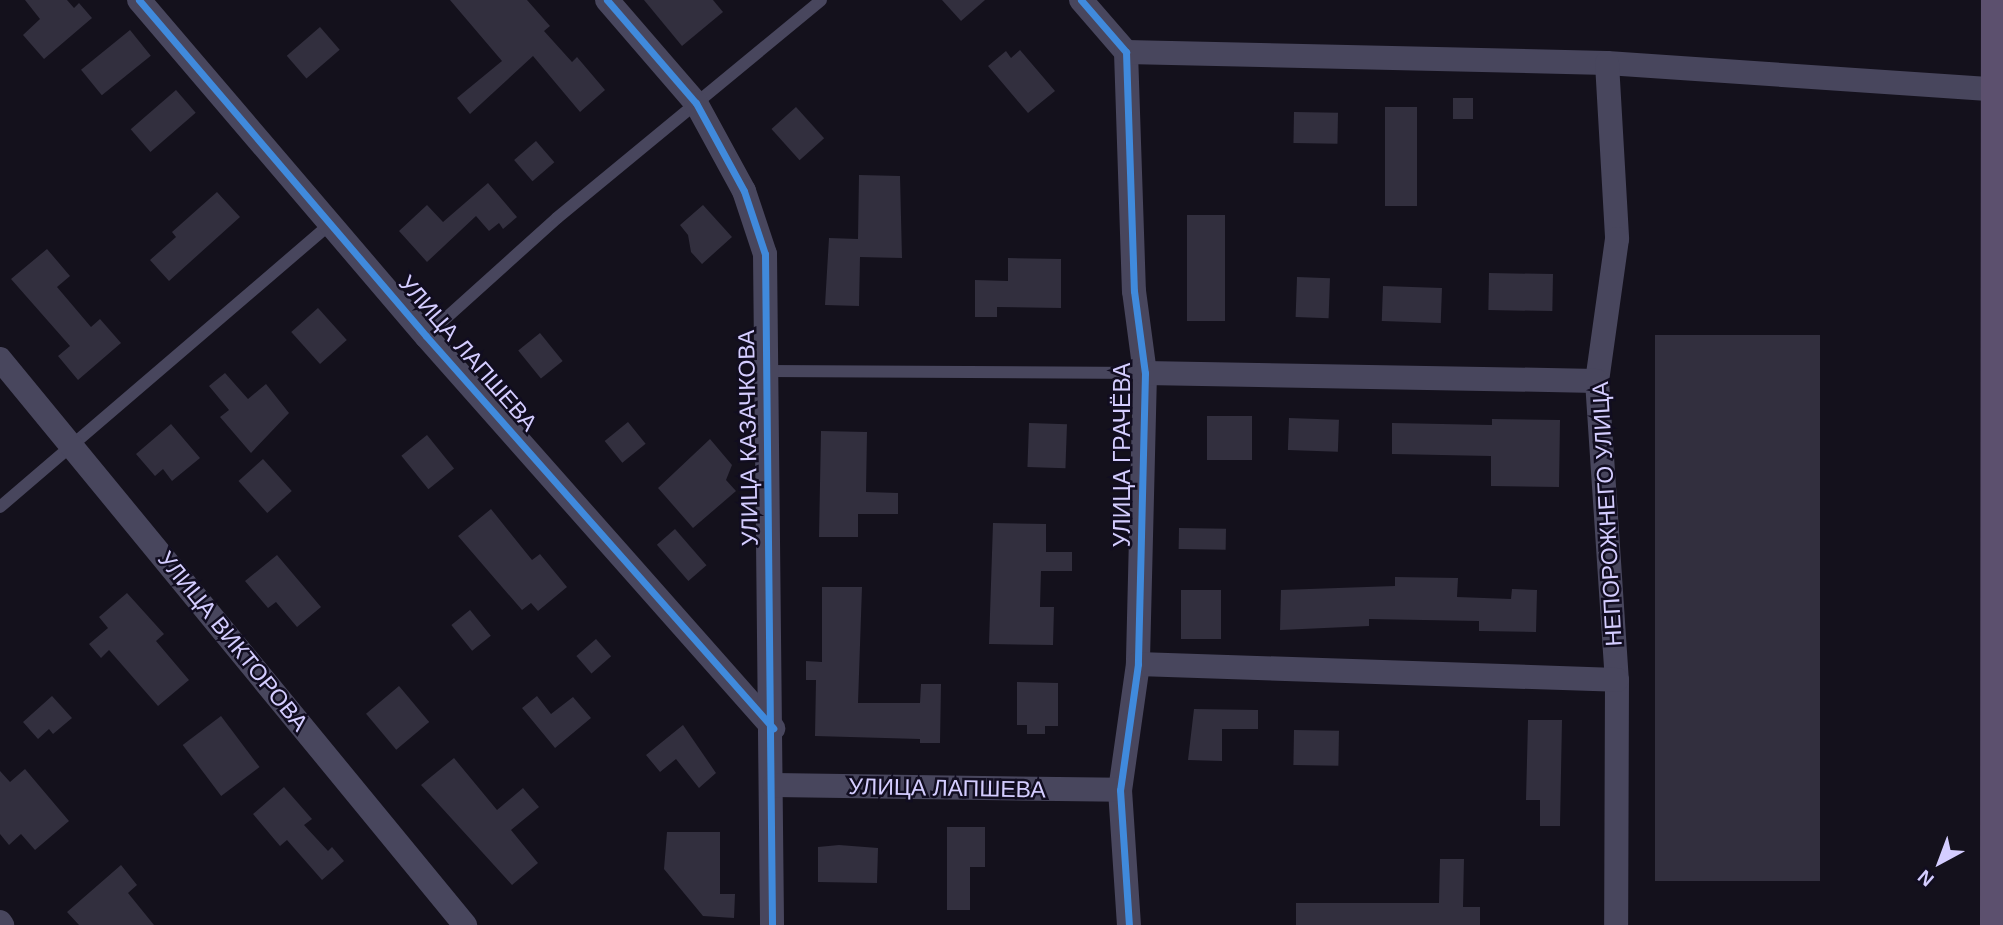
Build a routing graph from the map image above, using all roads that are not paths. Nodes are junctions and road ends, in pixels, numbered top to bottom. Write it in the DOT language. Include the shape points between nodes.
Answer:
graph roads {
  1 [pos="139,0"];
  2 [pos="607,0"];
  3 [pos="821,0"];
  4 [pos="1081,0"];
  5 [pos="2000,0"];
  6 [pos="1126,51"];
  7 [pos="1607,63"];
  8 [pos="1999,90"];
  9 [pos="696,103"];
  10 [pos="330,223"];
  11 [pos="426,336"];
  12 [pos="0,359"];
  13 [pos="766,371"];
  14 [pos="1145,373"];
  15 [pos="1597,381"];
  16 [pos="75,447"];
  17 [pos="0,507"];
  18 [pos="1138,664"];
  19 [pos="1617,680"];
  20 [pos="773,729"];
  21 [pos="774,785"];
  22 [pos="1120,790"];
  23 [pos="465,925"];
  24 [pos="772,925"];
  25 [pos="1129,925"];
  26 [pos="1616,925"];
  27 [pos="1999,925"];
  1 -- 10 [label="street, УЛИЦА ЛАПШЕВА"];
  2 -- 9 [label="street, УЛИЦА КАЗАЧКОВА"];
  3 -- 9 [label="lane"];
  4 -- 6 [label="street"];
  5 -- 8 [label="main road"];
  6 -- 7 [label="street"];
  6 -- 14 [label="street, УЛИЦА ГРАЧЁВА" via="1134,292"];
  7 -- 8 [label="street"];
  7 -- 15 [label="street, НЕПОРОЖНЕГО УЛИЦА" via="1617,239"];
  8 -- 27 [label="main road"];
  9 -- 11 [label="lane" via="557,218"];
  9 -- 13 [label="street, УЛИЦА КАЗАЧКОВА" via="744,191 765,254"];
  10 -- 11 [label="street, УЛИЦА ЛАПШЕВА"];
  10 -- 16 [label="lane"];
  11 -- 20 [label="street, УЛИЦА ЛАПШЕВА"];
  12 -- 16 [label="street, УЛИЦА ВИКТОРОВА"];
  13 -- 14 [label="lane"];
  13 -- 20 [label="street, УЛИЦА КАЗАЧКОВА"];
  14 -- 15 [label="street"];
  14 -- 18 [label="street, УЛИЦА ГРАЧЁВА"];
  15 -- 19 [label="street, НЕПОРОЖНЕГО УЛИЦА"];
  16 -- 17 [label="lane"];
  16 -- 23 [label="street, УЛИЦА ВИКТОРОВА"];
  18 -- 19 [label="street"];
  18 -- 22 [label="street, УЛИЦА ГРАЧЁВА"];
  19 -- 26 [label="street, НЕПОРОЖНЕГО УЛИЦА"];
  20 -- 21 [label="street, УЛИЦА КАЗАЧКОВА"];
  21 -- 22 [label="street, УЛИЦА ЛАПШЕВА"];
  21 -- 24 [label="street, УЛИЦА КАЗАЧКОВА"];
  22 -- 25 [label="street, УЛИЦА ГРАЧЁВА"];
}
